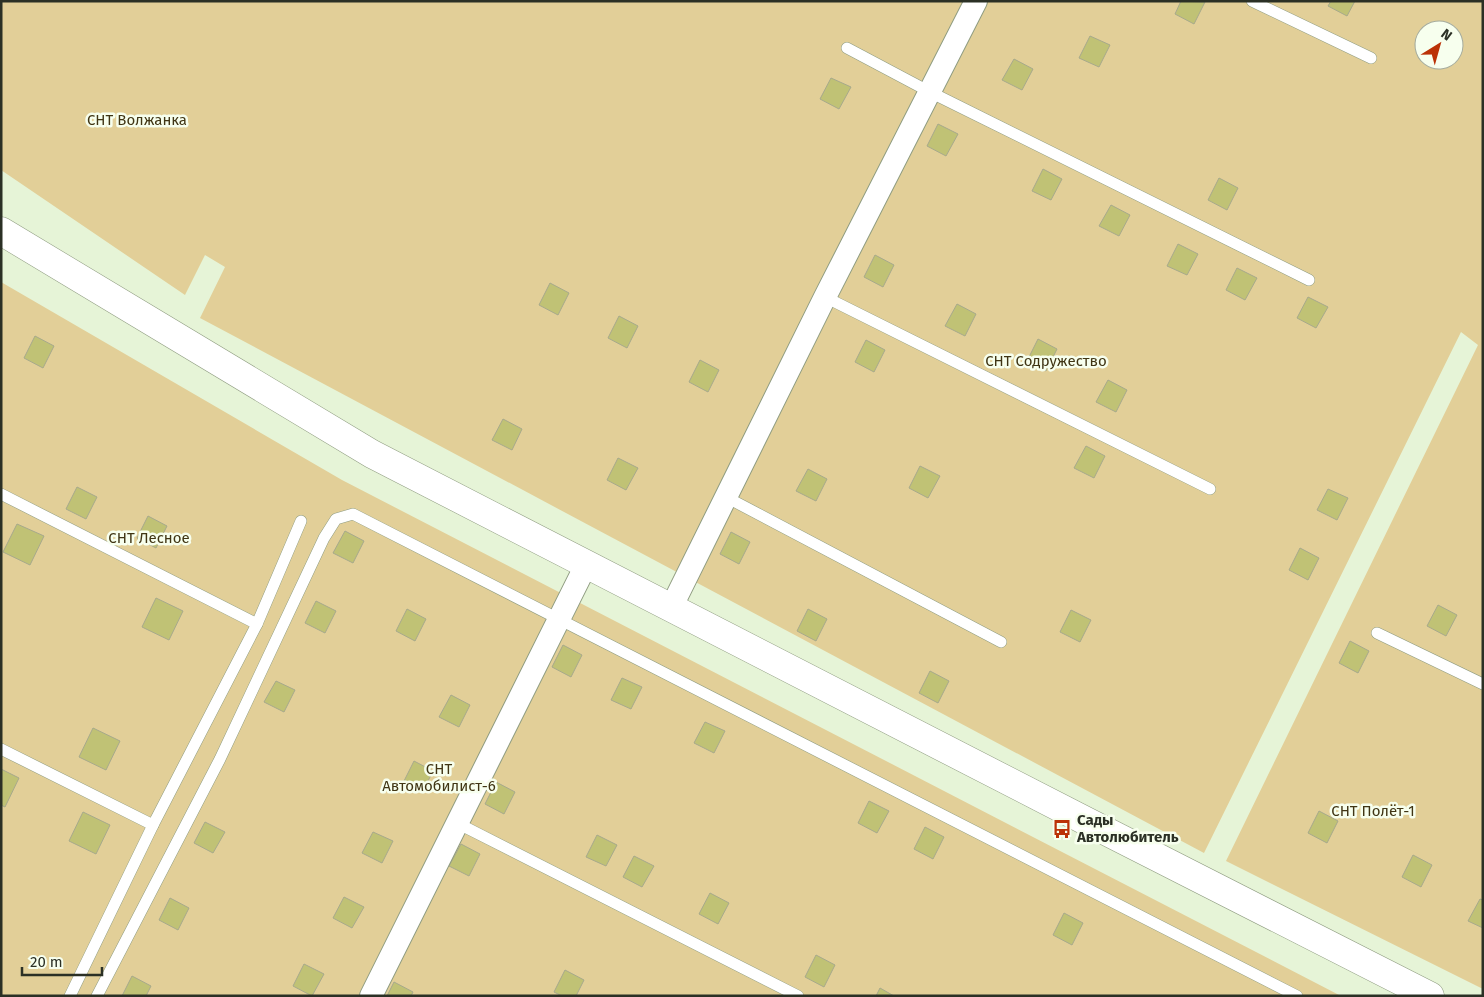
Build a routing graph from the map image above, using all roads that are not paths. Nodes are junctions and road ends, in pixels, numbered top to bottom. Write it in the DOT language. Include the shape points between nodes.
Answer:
graph roads {
  1 [pos="976,1"];
  2 [pos="1252,1"];
  3 [pos="847,48"];
  4 [pos="1371,58"];
  5 [pos="930,92"];
  6 [pos="1,231"];
  7 [pos="1309,280"];
  8 [pos="825,297"];
  9 [pos="1210,489"];
  10 [pos="1,494"];
  11 [pos="726,497"];
  12 [pos="301,521"];
  13 [pos="586,565"];
  14 [pos="671,608"];
  15 [pos="559,618"];
  16 [pos="256,624"];
  17 [pos="1377,633"];
  18 [pos="1001,642"];
  19 [pos="1483,684"];
  20 [pos="1,748"];
  21 [pos="457,823"];
  22 [pos="153,825"];
  23 [pos="70,996"];
  24 [pos="97,996"];
  25 [pos="371,996"];
  26 [pos="798,996"];
  27 [pos="1297,996"];
  28 [pos="1430,996"];
  1 -- 5 [label="street"];
  2 -- 4 [label="lane"];
  3 -- 5 [label="lane"];
  5 -- 7 [label="lane"];
  5 -- 8 [label="street"];
  6 -- 13 [label="street" via="372,454"];
  8 -- 9 [label="lane"];
  8 -- 11 [label="street"];
  10 -- 16 [label="lane"];
  11 -- 14 [label="street"];
  11 -- 18 [label="lane"];
  12 -- 16 [label="lane"];
  13 -- 14 [label="street"];
  13 -- 15 [label="street"];
  14 -- 28 [label="street"];
  15 -- 21 [label="street"];
  15 -- 24 [label="lane" via="353,514 336,519 324,538 220,759"];
  15 -- 27 [label="lane"];
  16 -- 22 [label="lane"];
  17 -- 19 [label="lane"];
  20 -- 22 [label="lane"];
  21 -- 25 [label="street"];
  21 -- 26 [label="lane"];
  22 -- 23 [label="lane"];
}
